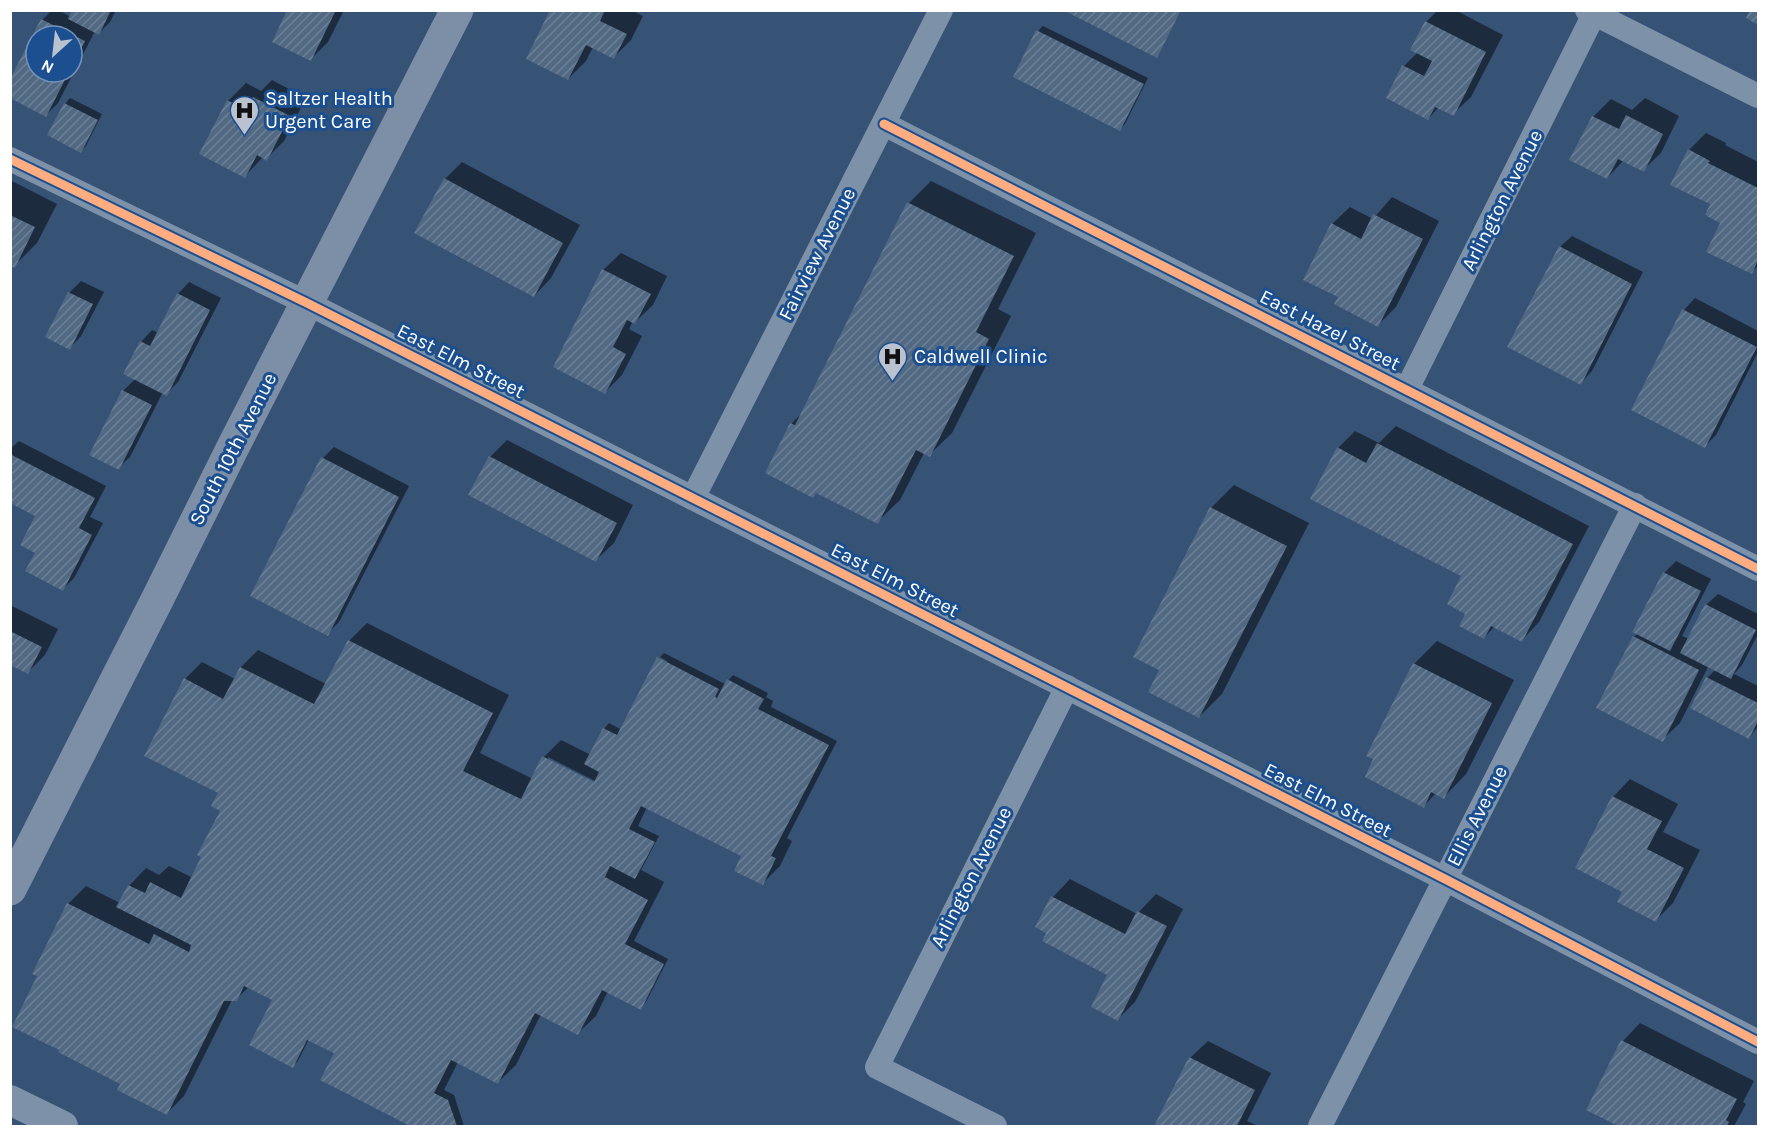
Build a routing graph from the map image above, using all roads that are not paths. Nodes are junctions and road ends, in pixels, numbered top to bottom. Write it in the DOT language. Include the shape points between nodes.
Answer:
graph roads {
  1 [pos="457,10"];
  2 [pos="941,10"];
  3 [pos="1592,12"];
  4 [pos="1758,96"];
  5 [pos="884,124"];
  6 [pos="10,159"];
  7 [pos="307,303"];
  8 [pos="1407,389"];
  9 [pos="693,498"];
  10 [pos="1635,505"];
  11 [pos="1758,569"];
  12 [pos="1066,687"];
  13 [pos="1445,879"];
  14 [pos="10,889"];
  15 [pos="1758,1042"];
  16 [pos="10,1100"];
  17 [pos="63,1126"];
  18 [pos="995,1126"];
  19 [pos="1320,1126"];
  1 -- 7 [label="main road, South 10th Avenue"];
  2 -- 5 [label="street, Fairview Avenue"];
  3 -- 4 [label="street"];
  3 -- 8 [label="street, Arlington Avenue"];
  5 -- 8 [label="street, East Hazel Street"];
  5 -- 9 [label="street, Fairview Avenue"];
  6 -- 7 [label="street, East Elm Street"];
  7 -- 9 [label="street, East Elm Street"];
  7 -- 14 [label="main road, South 10th Avenue"];
  8 -- 10 [label="street, East Hazel Street"];
  9 -- 12 [label="street, East Elm Street"];
  10 -- 11 [label="street, East Hazel Street"];
  10 -- 13 [label="street, Ellis Avenue"];
  12 -- 13 [label="street, East Elm Street"];
  12 -- 18 [label="street, Arlington Avenue" via="877,1067"];
  13 -- 15 [label="street, East Elm Street"];
  13 -- 19 [label="street, Ellis Avenue"];
  16 -- 17 [label="street"];
}
